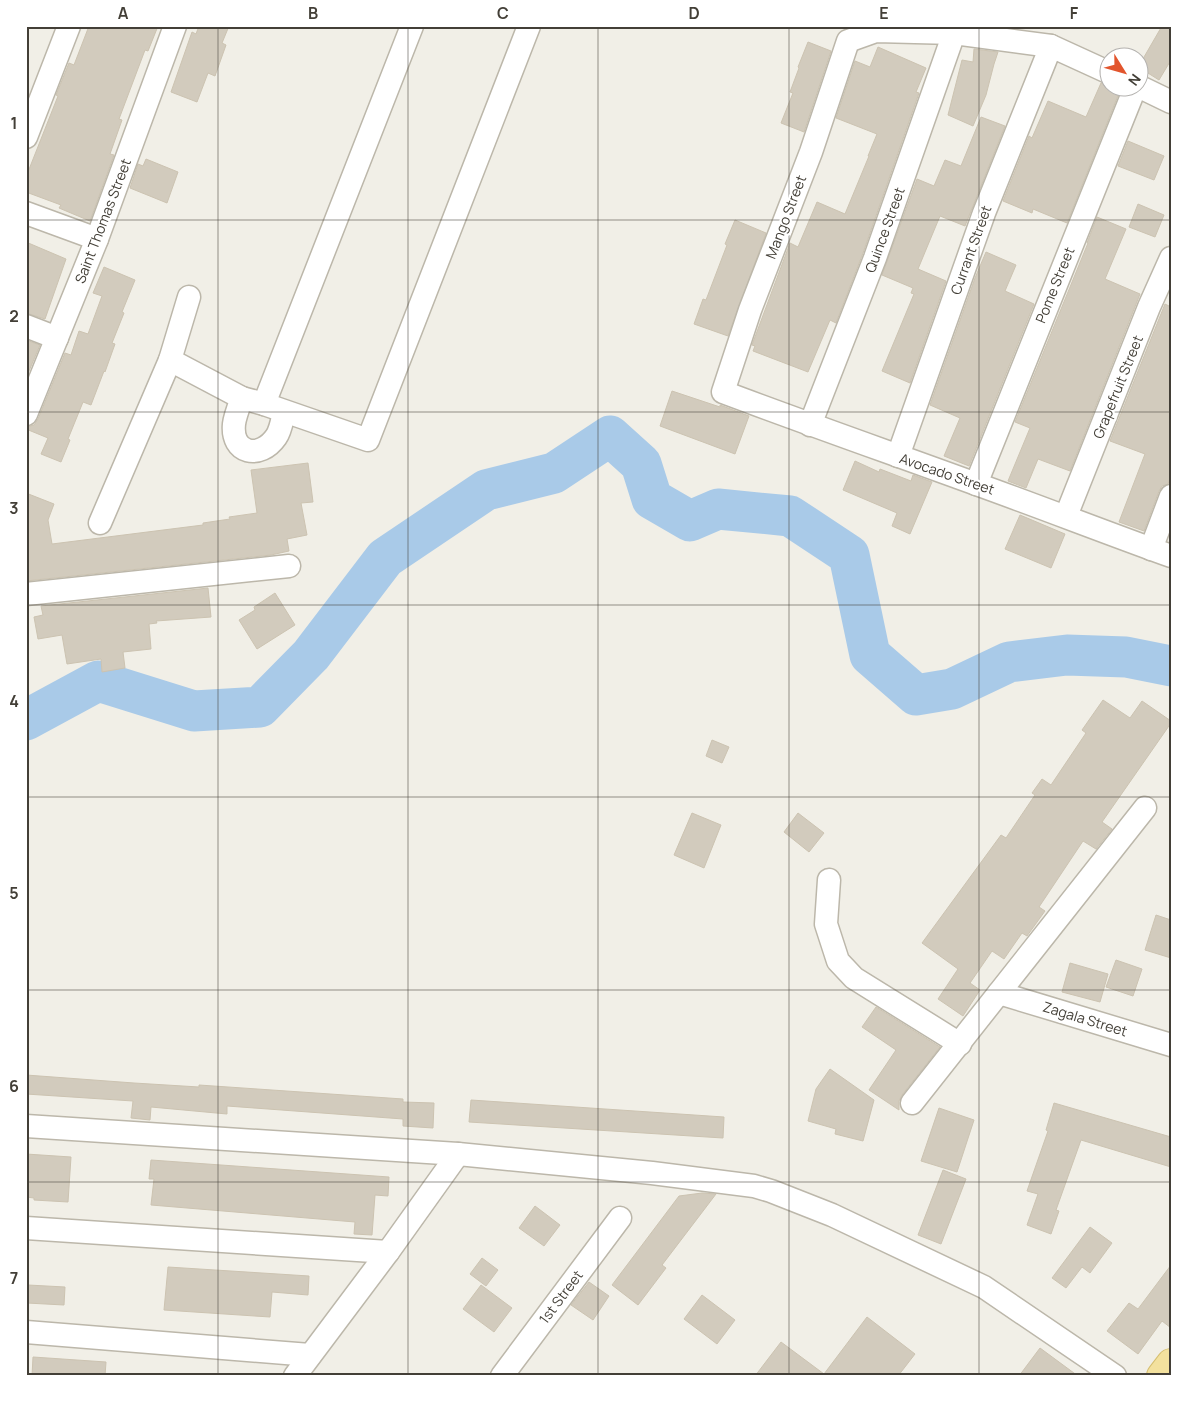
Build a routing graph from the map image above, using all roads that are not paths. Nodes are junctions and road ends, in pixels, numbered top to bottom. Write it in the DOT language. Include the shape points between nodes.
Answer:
graph roads {
  1 [pos="69,26"];
  2 [pos="175,26"];
  3 [pos="412,26"];
  4 [pos="530,26"];
  5 [pos="954,33"];
  6 [pos="1051,46"];
  7 [pos="1100,68"];
  8 [pos="1150,92"];
  9 [pos="1131,98"];
  10 [pos="1171,102"];
  11 [pos="26,137"];
  12 [pos="26,212"];
  13 [pos="97,239"];
  14 [pos="1171,258"];
  15 [pos="189,297"];
  16 [pos="26,326"];
  17 [pos="57,338"];
  18 [pos="170,360"];
  19 [pos="723,392"];
  20 [pos="242,398"];
  21 [pos="264,404"];
  22 [pos="284,412"];
  23 [pos="26,414"];
  24 [pos="810,425"];
  25 [pos="898,456"];
  26 [pos="976,484"];
  27 [pos="1171,496"];
  28 [pos="1066,516"];
  29 [pos="100,523"];
  30 [pos="1161,553"];
  31 [pos="289,566"];
  32 [pos="26,594"];
  33 [pos="1145,808"];
  34 [pos="829,880"];
  35 [pos="999,993"];
  36 [pos="960,1044"];
  37 [pos="1171,1045"];
  38 [pos="912,1104"];
  39 [pos="26,1126"];
  40 [pos="458,1154"];
  41 [pos="620,1218"];
  42 [pos="26,1228"];
  43 [pos="388,1252"];
  44 [pos="26,1332"];
  45 [pos="310,1355"];
  46 [pos="1171,1363"];
  47 [pos="295,1376"];
  48 [pos="502,1376"];
  49 [pos="1115,1376"];
  50 [pos="1161,1376"];
  1 -- 11 [label="street"];
  2 -- 13 [label="street, Saint Thomas Street"];
  3 -- 21 [label="street"];
  4 -- 22 [label="street" via="368,440"];
  5 -- 6 [label="street"];
  5 -- 19 [label="street, Mango Street" via="876,31 848,41"];
  5 -- 24 [label="street, Quince Street" via="875,258"];
  6 -- 7 [label="street"];
  6 -- 25 [label="street, Currant Street" via="984,213"];
  8 -- 10 [label="street"];
  9 -- 26 [label="street, Pome Street"];
  12 -- 13 [label="street"];
  13 -- 17 [label="street, Saint Thomas Street"];
  14 -- 28 [label="street, Grapefruit Street"];
  15 -- 18 [label="street"];
  16 -- 17 [label="street"];
  17 -- 23 [label="street, Saint Thomas Street"];
  18 -- 20 [label="street"];
  18 -- 29 [label="street"];
  19 -- 24 [label="street, Avocado Street"];
  20 -- 21 [label="street"];
  20 -- 22 [label="street" via="234,424 237,441 244,450 253,452 268,445 280,430"];
  21 -- 22 [label="street"];
  24 -- 25 [label="street, Avocado Street"];
  25 -- 26 [label="street, Avocado Street"];
  26 -- 28 [label="street, Avocado Street"];
  27 -- 30 [label="street"];
  28 -- 30 [label="street, Avocado Street"];
  31 -- 32 [label="street"];
  33 -- 35 [label="street"];
  34 -- 36 [label="street" via="826,924 838,961 854,978"];
  35 -- 36 [label="street"];
  35 -- 37 [label="street, Zagala Street"];
  36 -- 38 [label="street"];
  39 -- 40 [label="street"];
  40 -- 43 [label="street"];
  40 -- 49 [label="street" via="652,1173 771,1191 832,1215 984,1287"];
  41 -- 48 [label="street, 1st Street"];
  42 -- 43 [label="street"];
  43 -- 45 [label="street"];
  44 -- 45 [label="street"];
  45 -- 47 [label="street"];
  46 -- 50 [label="main road"];
}
